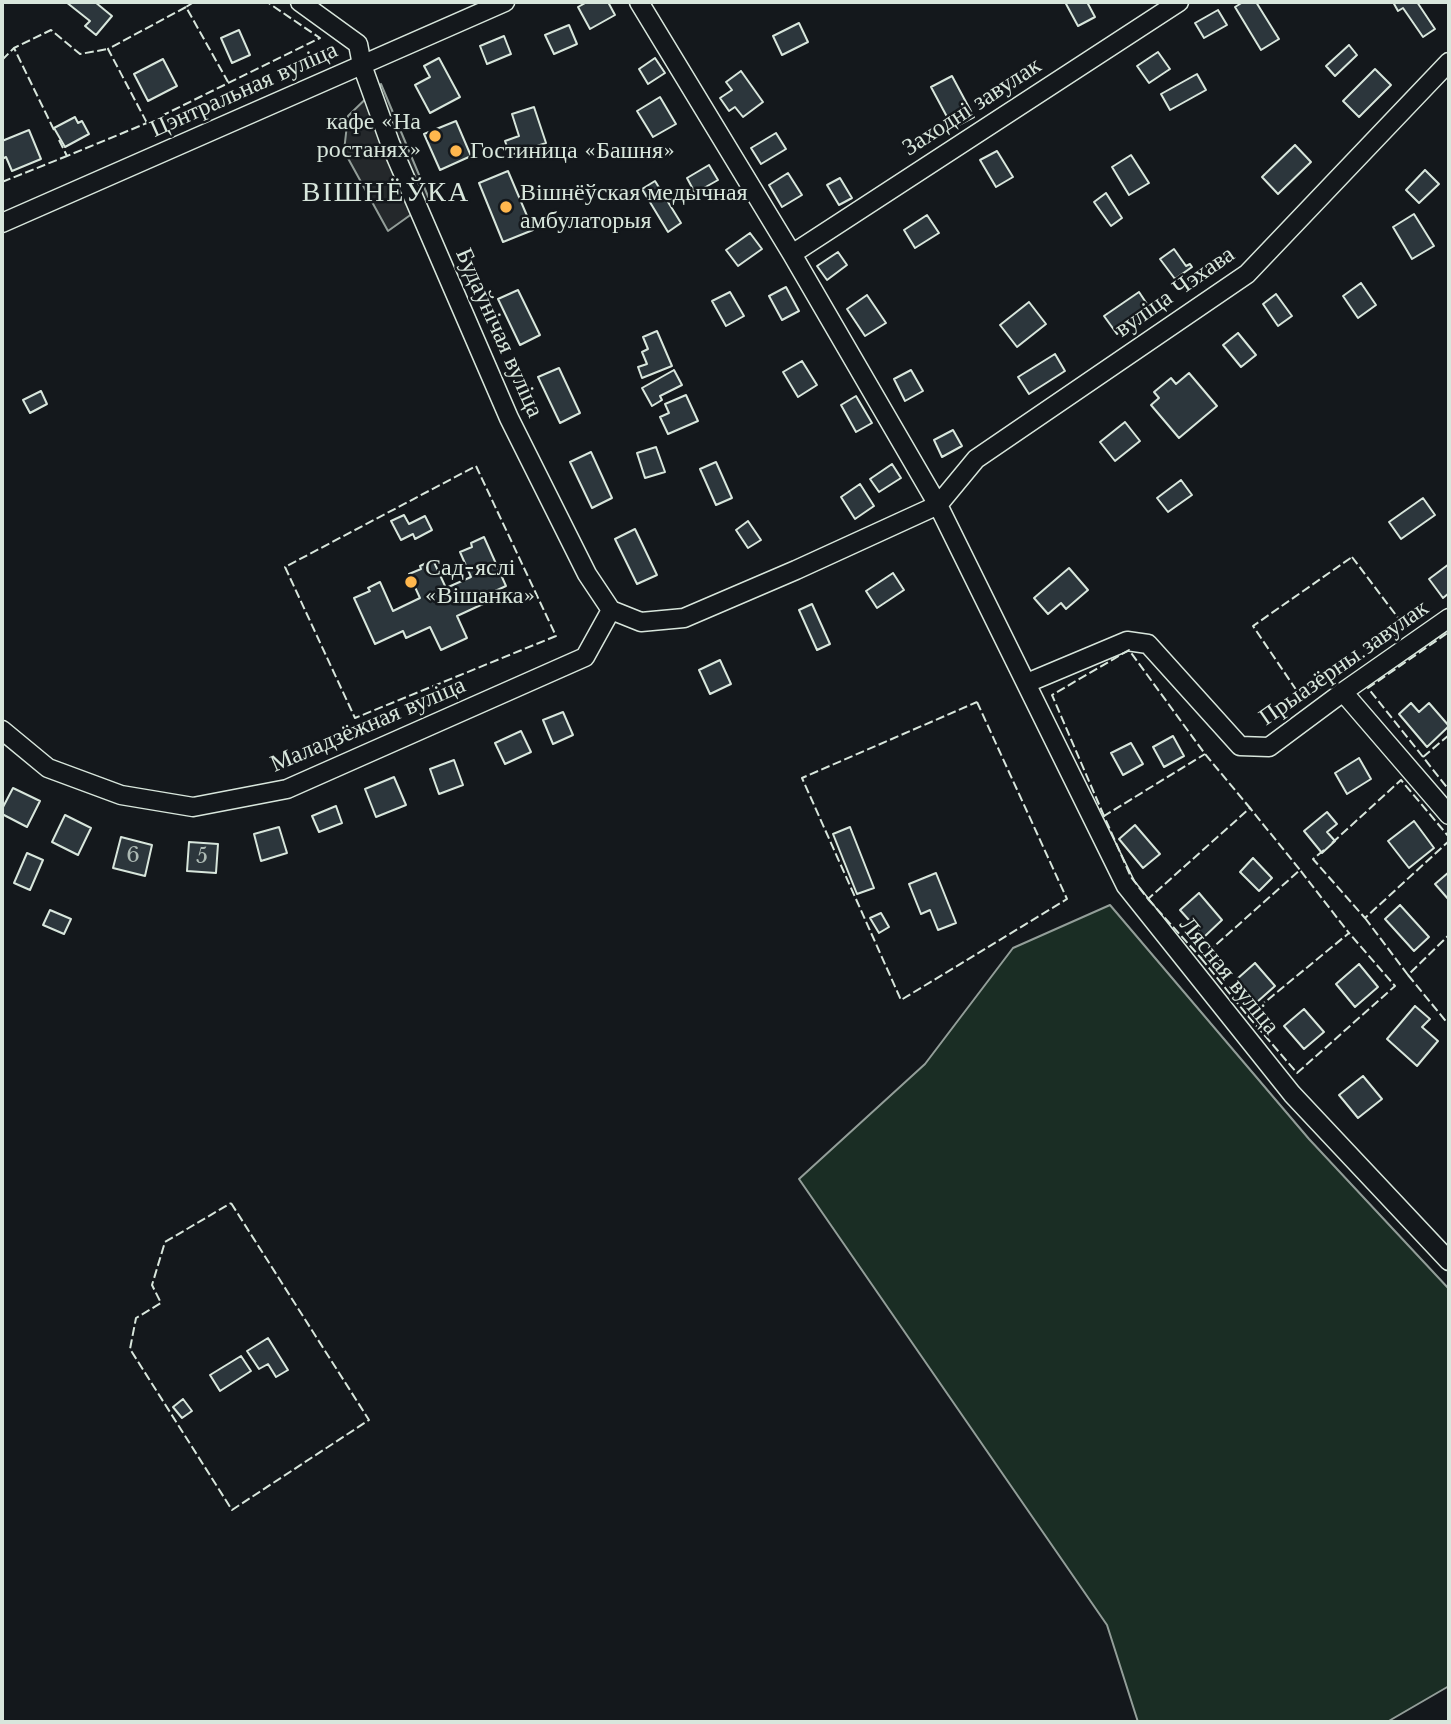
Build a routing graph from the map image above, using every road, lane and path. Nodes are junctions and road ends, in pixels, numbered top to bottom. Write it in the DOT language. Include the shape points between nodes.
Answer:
graph roads {
  1 [pos="300,2"];
  2 [pos="505,2"];
  3 [pos="639,2"];
  4 [pos="1179,2"];
  5 [pos="1449,62"];
  6 [pos="362,65"];
  7 [pos="2,222"];
  8 [pos="792,254"];
  9 [pos="938,505"];
  10 [pos="611,610"];
  11 [pos="1449,618"];
  12 [pos="1027,683"];
  13 [pos="1343,692"];
  14 [pos="2,730"];
  15 [pos="1449,815"];
  16 [pos="1449,1261"];
  1 -- 6 [label="street, Будаўнічая вуліца" via="358,44"];
  2 -- 6 [label="street, Цэнтральная вуліца"];
  3 -- 8 [label="street"];
  4 -- 8 [label="street, Заходні завулак"];
  5 -- 9 [label="street, вуліца Чэхава" via="1247,274 976,459"];
  6 -- 7 [label="street, Цэнтральная вуліца"];
  6 -- 10 [label="street, Будаўнічая вуліца" via="390,143 509,418 587,574"];
  8 -- 9 [label="street"];
  9 -- 10 [label="street, вуліца Чэхава" via="684,618 641,622"];
  9 -- 12 [label="street"];
  10 -- 14 [label="street, Маладзёжная вуліца" via="585,657 274,792 193,807 121,794 48,768"];
  11 -- 13 [label="street, Прыазёрны завулак"];
  12 -- 13 [label="street, Прыазёрны завулак" via="1127,641 1148,644 1240,746 1269,747"];
  12 -- 16 [label="street, Лясная вуліца" via="1126,886 1292,1094"];
  13 -- 15 [label="street"];
}
